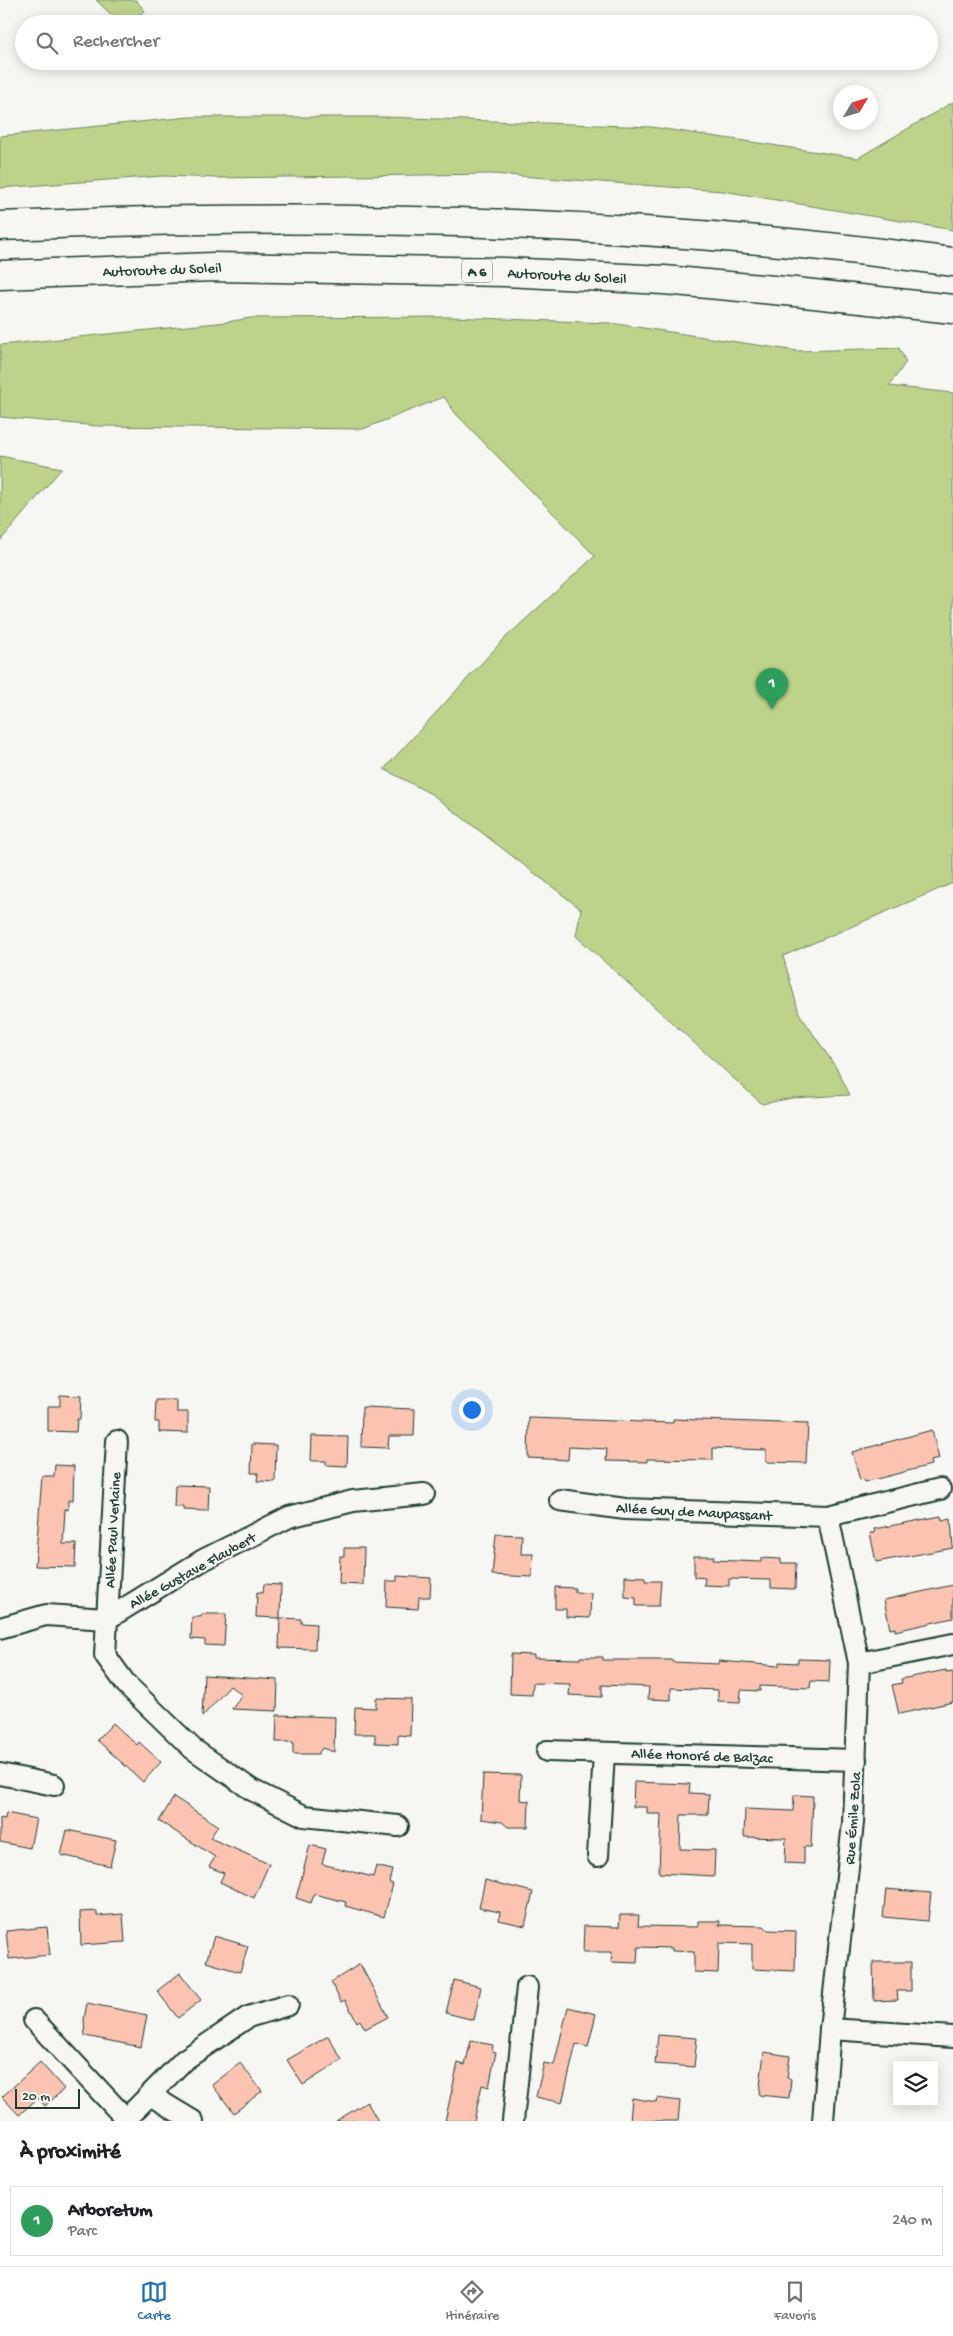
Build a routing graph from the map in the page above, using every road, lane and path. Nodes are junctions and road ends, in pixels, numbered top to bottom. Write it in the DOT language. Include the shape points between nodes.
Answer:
graph roads {
  1 [pos="0,226"];
  2 [pos="953,262"];
  3 [pos="0,275"];
  4 [pos="953,309"];
  5 [pos="117,1441"];
  6 [pos="940,1489"];
  7 [pos="424,1494"];
  8 [pos="560,1500"];
  9 [pos="828,1516"];
  10 [pos="107,1619"];
  11 [pos="0,1628"];
  12 [pos="953,1644"];
  13 [pos="859,1663"];
  14 [pos="547,1751"];
  15 [pos="604,1753"];
  16 [pos="856,1760"];
  17 [pos="0,1774"];
  18 [pos="54,1785"];
  19 [pos="398,1826"];
  20 [pos="598,1856"];
  21 [pos="527,1987"];
  22 [pos="288,2005"];
  23 [pos="34,2020"];
  24 [pos="830,2029"];
  25 [pos="953,2037"];
  26 [pos="150,2095"];
  27 [pos="125,2120"];
  28 [pos="194,2121"];
  29 [pos="513,2121"];
  30 [pos="823,2121"];
  1 -- 2 [label="highway" via="204,220 495,224 776,242"];
  3 -- 4 [label="highway, Autoroute du Soleil / A 6" via="213,267 505,272 673,281"];
  5 -- 10 [label="street, Allée Paul Verlaine"];
  6 -- 9 [label="street, Allée Guy de Maupassant"];
  7 -- 10 [label="street, Allée Gustave Flaubert" via="353,1501 289,1517 204,1560"];
  8 -- 9 [label="street, Allée Guy de Maupassant" via="626,1509"];
  9 -- 13 [label="street, Rue Émile Zola"];
  10 -- 11 [label="street" via="46,1615"];
  10 -- 19 [label="street, Allée Paul Verlaine" via="105,1655 126,1684 193,1749 252,1790 304,1816"];
  12 -- 13 [label="street"];
  13 -- 16 [label="street, Rue Émile Zola"];
  14 -- 15 [label="street, Allée Honoré de Balzac"];
  15 -- 16 [label="street, Allée Honoré de Balzac"];
  15 -- 20 [label="street"];
  16 -- 24 [label="street, Rue Émile Zola" via="854,1823"];
  17 -- 18 [label="street"];
  21 -- 29 [label="street"];
  22 -- 26 [label="street" via="248,2017 184,2060"];
  23 -- 27 [label="street"];
  24 -- 25 [label="street"];
  24 -- 30 [label="street, Rue Émile Zola"];
  26 -- 27 [label="street"];
  26 -- 28 [label="street"];
}
